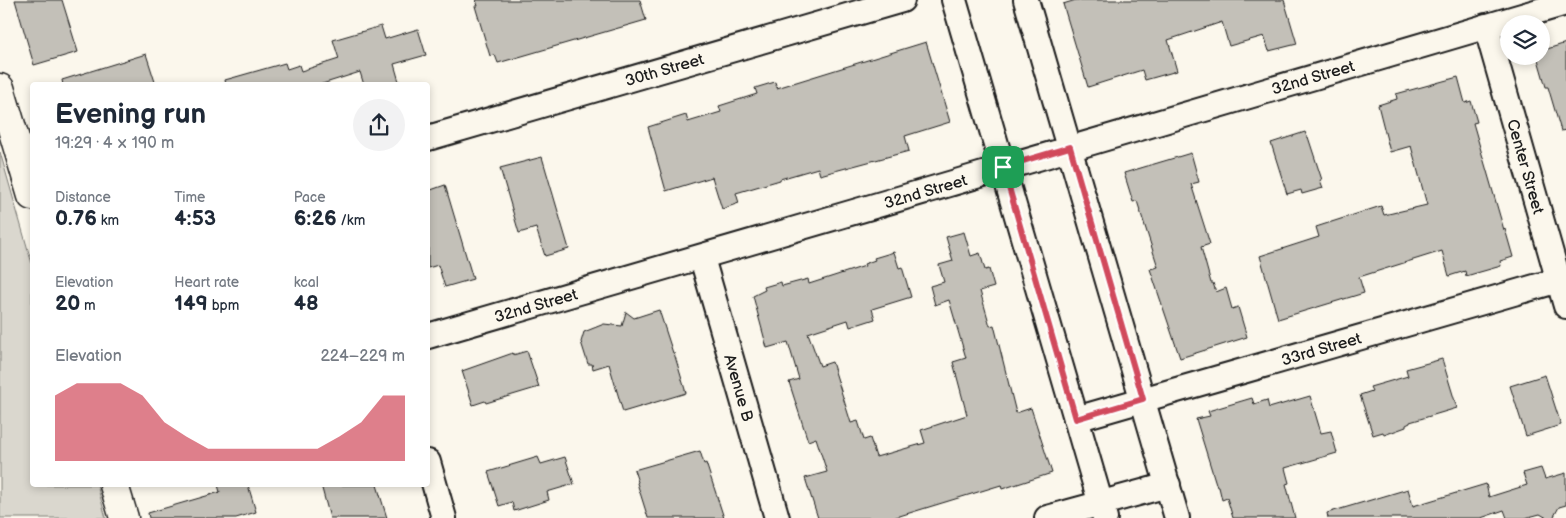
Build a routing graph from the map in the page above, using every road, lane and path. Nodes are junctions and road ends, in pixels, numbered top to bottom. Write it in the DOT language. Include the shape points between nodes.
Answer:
graph roads {
  1 [pos="902,0"];
  2 [pos="954,0"];
  3 [pos="1026,0"];
  4 [pos="1566,2"];
  5 [pos="1486,26"];
  6 [pos="0,88"];
  7 [pos="430,137"];
  8 [pos="1070,147"];
  9 [pos="1003,167"];
  10 [pos="30,189"];
  11 [pos="702,258"];
  12 [pos="1562,279"];
  13 [pos="1566,306"];
  14 [pos="430,335"];
  15 [pos="1143,399"];
  16 [pos="1076,419"];
  17 [pos="430,469"];
  18 [pos="1168,485"];
  19 [pos="115,487"];
  20 [pos="1102,510"];
  21 [pos="124,518"];
  22 [pos="444,518"];
  23 [pos="777,518"];
  24 [pos="1047,518"];
  25 [pos="1177,518"];
  1 -- 7 [label="street, 30th Street"];
  2 -- 9 [label="street"];
  3 -- 8 [label="street"];
  4 -- 5 [label="street, 32nd Street"];
  5 -- 8 [label="street, 32nd Street"];
  5 -- 12 [label="street, Center Street"];
  6 -- 10 [label="main road"];
  8 -- 9 [label="street, 32nd Street"];
  8 -- 15 [label="street"];
  9 -- 11 [label="street, 32nd Street"];
  9 -- 16 [label="street"];
  11 -- 14 [label="street, 32nd Street"];
  11 -- 23 [label="street, Avenue B"];
  12 -- 13 [label="street, Center Street"];
  12 -- 15 [label="street, 33rd Street"];
  15 -- 16 [label="street, 33rd Street"];
  15 -- 18 [label="street"];
  16 -- 20 [label="street"];
  17 -- 22 [label="street"];
  18 -- 20 [label="street"];
  18 -- 25 [label="street"];
  19 -- 21 [label="main road"];
  20 -- 24 [label="street"];
}
